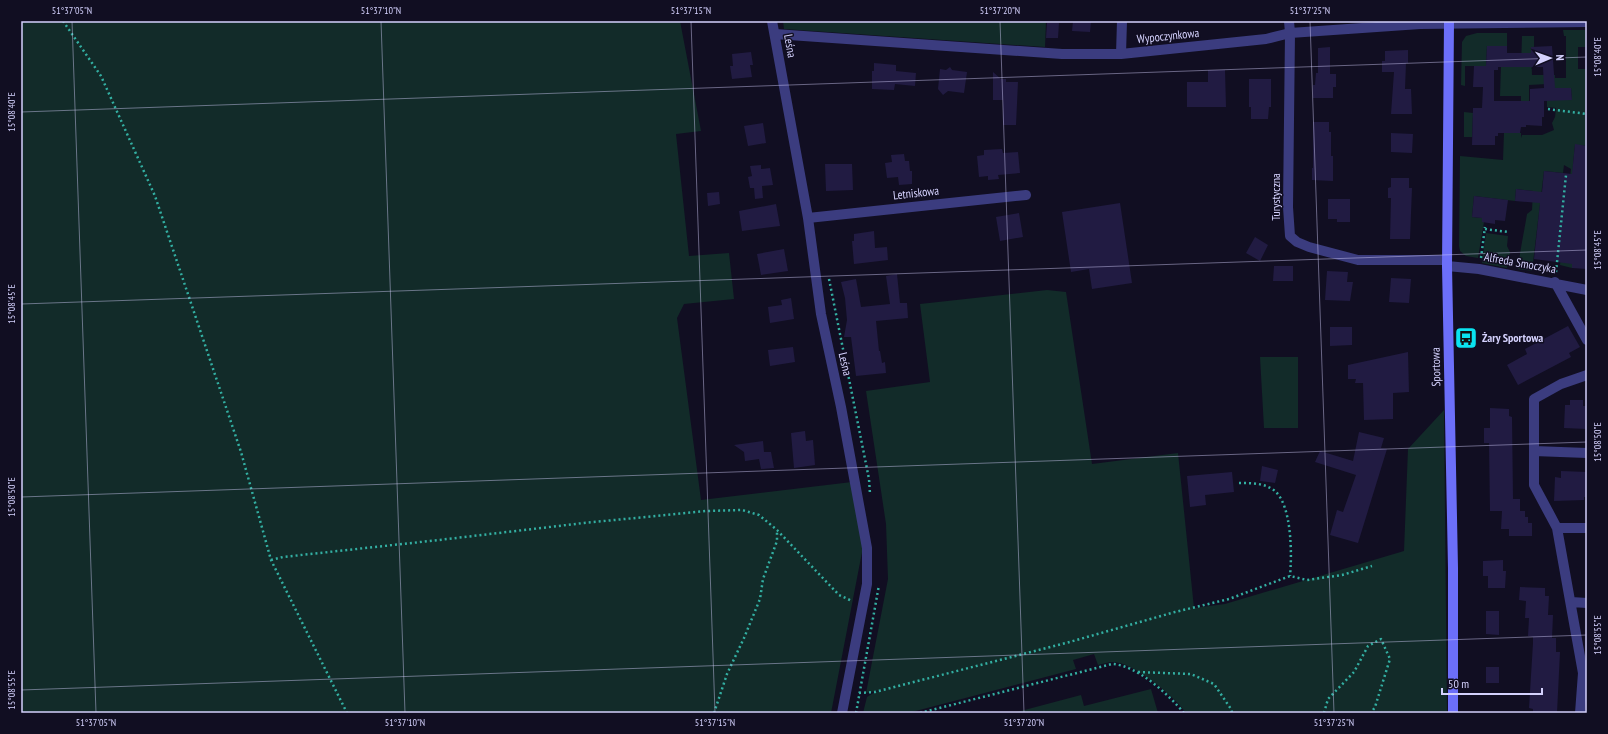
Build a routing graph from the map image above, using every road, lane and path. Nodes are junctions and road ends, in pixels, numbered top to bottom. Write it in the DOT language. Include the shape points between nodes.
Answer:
graph roads {
  1 [pos="63,21"];
  2 [pos="772,21"];
  3 [pos="1122,21"];
  4 [pos="1289,21"];
  5 [pos="1513,22"];
  6 [pos="1587,22"];
  7 [pos="1449,23"];
  8 [pos="1290,33"];
  9 [pos="775,34"];
  10 [pos="1121,54"];
  11 [pos="1548,109"];
  12 [pos="1587,114"];
  13 [pos="1566,175"];
  14 [pos="1026,195"];
  15 [pos="808,218"];
  16 [pos="1508,232"];
  17 [pos="1447,263"];
  18 [pos="1479,269"];
  19 [pos="1555,282"];
  20 [pos="1587,290"];
  21 [pos="1587,340"];
  22 [pos="1587,375"];
  23 [pos="1534,451"];
  24 [pos="1587,453"];
  25 [pos="1239,483"];
  26 [pos="1557,528"];
  27 [pos="1587,528"];
  28 [pos="777,530"];
  29 [pos="271,560"];
  30 [pos="1372,566"];
  31 [pos="1290,576"];
  32 [pos="1571,602"];
  33 [pos="1587,603"];
  34 [pos="863,606"];
  35 [pos="1138,672"];
  36 [pos="1585,674"];
  37 [pos="847,691"];
  38 [pos="347,713"];
  39 [pos="714,713"];
  40 [pos="842,713"];
  41 [pos="920,713"];
  42 [pos="1184,713"];
  43 [pos="1232,713"];
  44 [pos="1324,713"];
  45 [pos="1371,713"];
  46 [pos="1453,713"];
  47 [pos="1580,713"];
  1 -- 29 [label="path" via="101,76 155,196 241,452"];
  2 -- 9 [label="street, Leśna"];
  3 -- 10 [label="street"];
  4 -- 8 [label="street, Turystyczna"];
  5 -- 6 [label="street, Wypoczynkowa"];
  5 -- 7 [label="street, Wypoczynkowa"];
  7 -- 8 [label="street, Wypoczynkowa"];
  7 -- 17 [label="street, Sportowa"];
  8 -- 10 [label="street, Wypoczynkowa" via="1266,38"];
  8 -- 17 [label="street, Turystyczna" via="1290,236 1309,247 1358,260"];
  9 -- 10 [label="street, Wypoczynkowa" via="1062,54"];
  9 -- 15 [label="street, Leśna"];
  11 -- 12 [label="path"];
  13 -- 19 [label="path"];
  14 -- 15 [label="street, Letniskowa"];
  15 -- 34 [label="street, Leśna" via="821,314 867,548 867,584"];
  16 -- 18 [label="path" via="1485,228"];
  17 -- 18 [label="street, Alfreda Smoczyka"];
  17 -- 46 [label="street, Sportowa"];
  18 -- 19 [label="street, Alfreda Smoczyka"];
  19 -- 20 [label="street, Alfreda Smoczyka"];
  19 -- 21 [label="street"];
  22 -- 23 [label="street" via="1560,384 1534,399"];
  23 -- 24 [label="street"];
  23 -- 26 [label="street" via="1534,485"];
  25 -- 31 [label="path" via="1260,484 1275,492 1285,507 1290,534"];
  26 -- 27 [label="street"];
  26 -- 32 [label="street"];
  28 -- 29 [label="path" via="759,515 742,510 706,511"];
  28 -- 34 [label="path" via="839,595"];
  28 -- 39 [label="path" via="777,540 763,579 760,599 726,674"];
  29 -- 38 [label="path"];
  30 -- 31 [label="path" via="1342,575 1307,580"];
  31 -- 37 [label="path" via="1229,600 1174,612 1066,643 875,692"];
  32 -- 33 [label="street"];
  32 -- 36 [label="street"];
  34 -- 37 [label="street, Leśna"];
  35 -- 41 [label="path" via="1123,665 1112,664"];
  35 -- 42 [label="path"];
  35 -- 43 [label="path" via="1197,676 1214,684"];
  36 -- 47 [label="street"];
  37 -- 40 [label="street, Leśna"];
  44 -- 45 [label="path" via="1328,699 1354,672 1368,646 1381,639 1390,659"];
}
